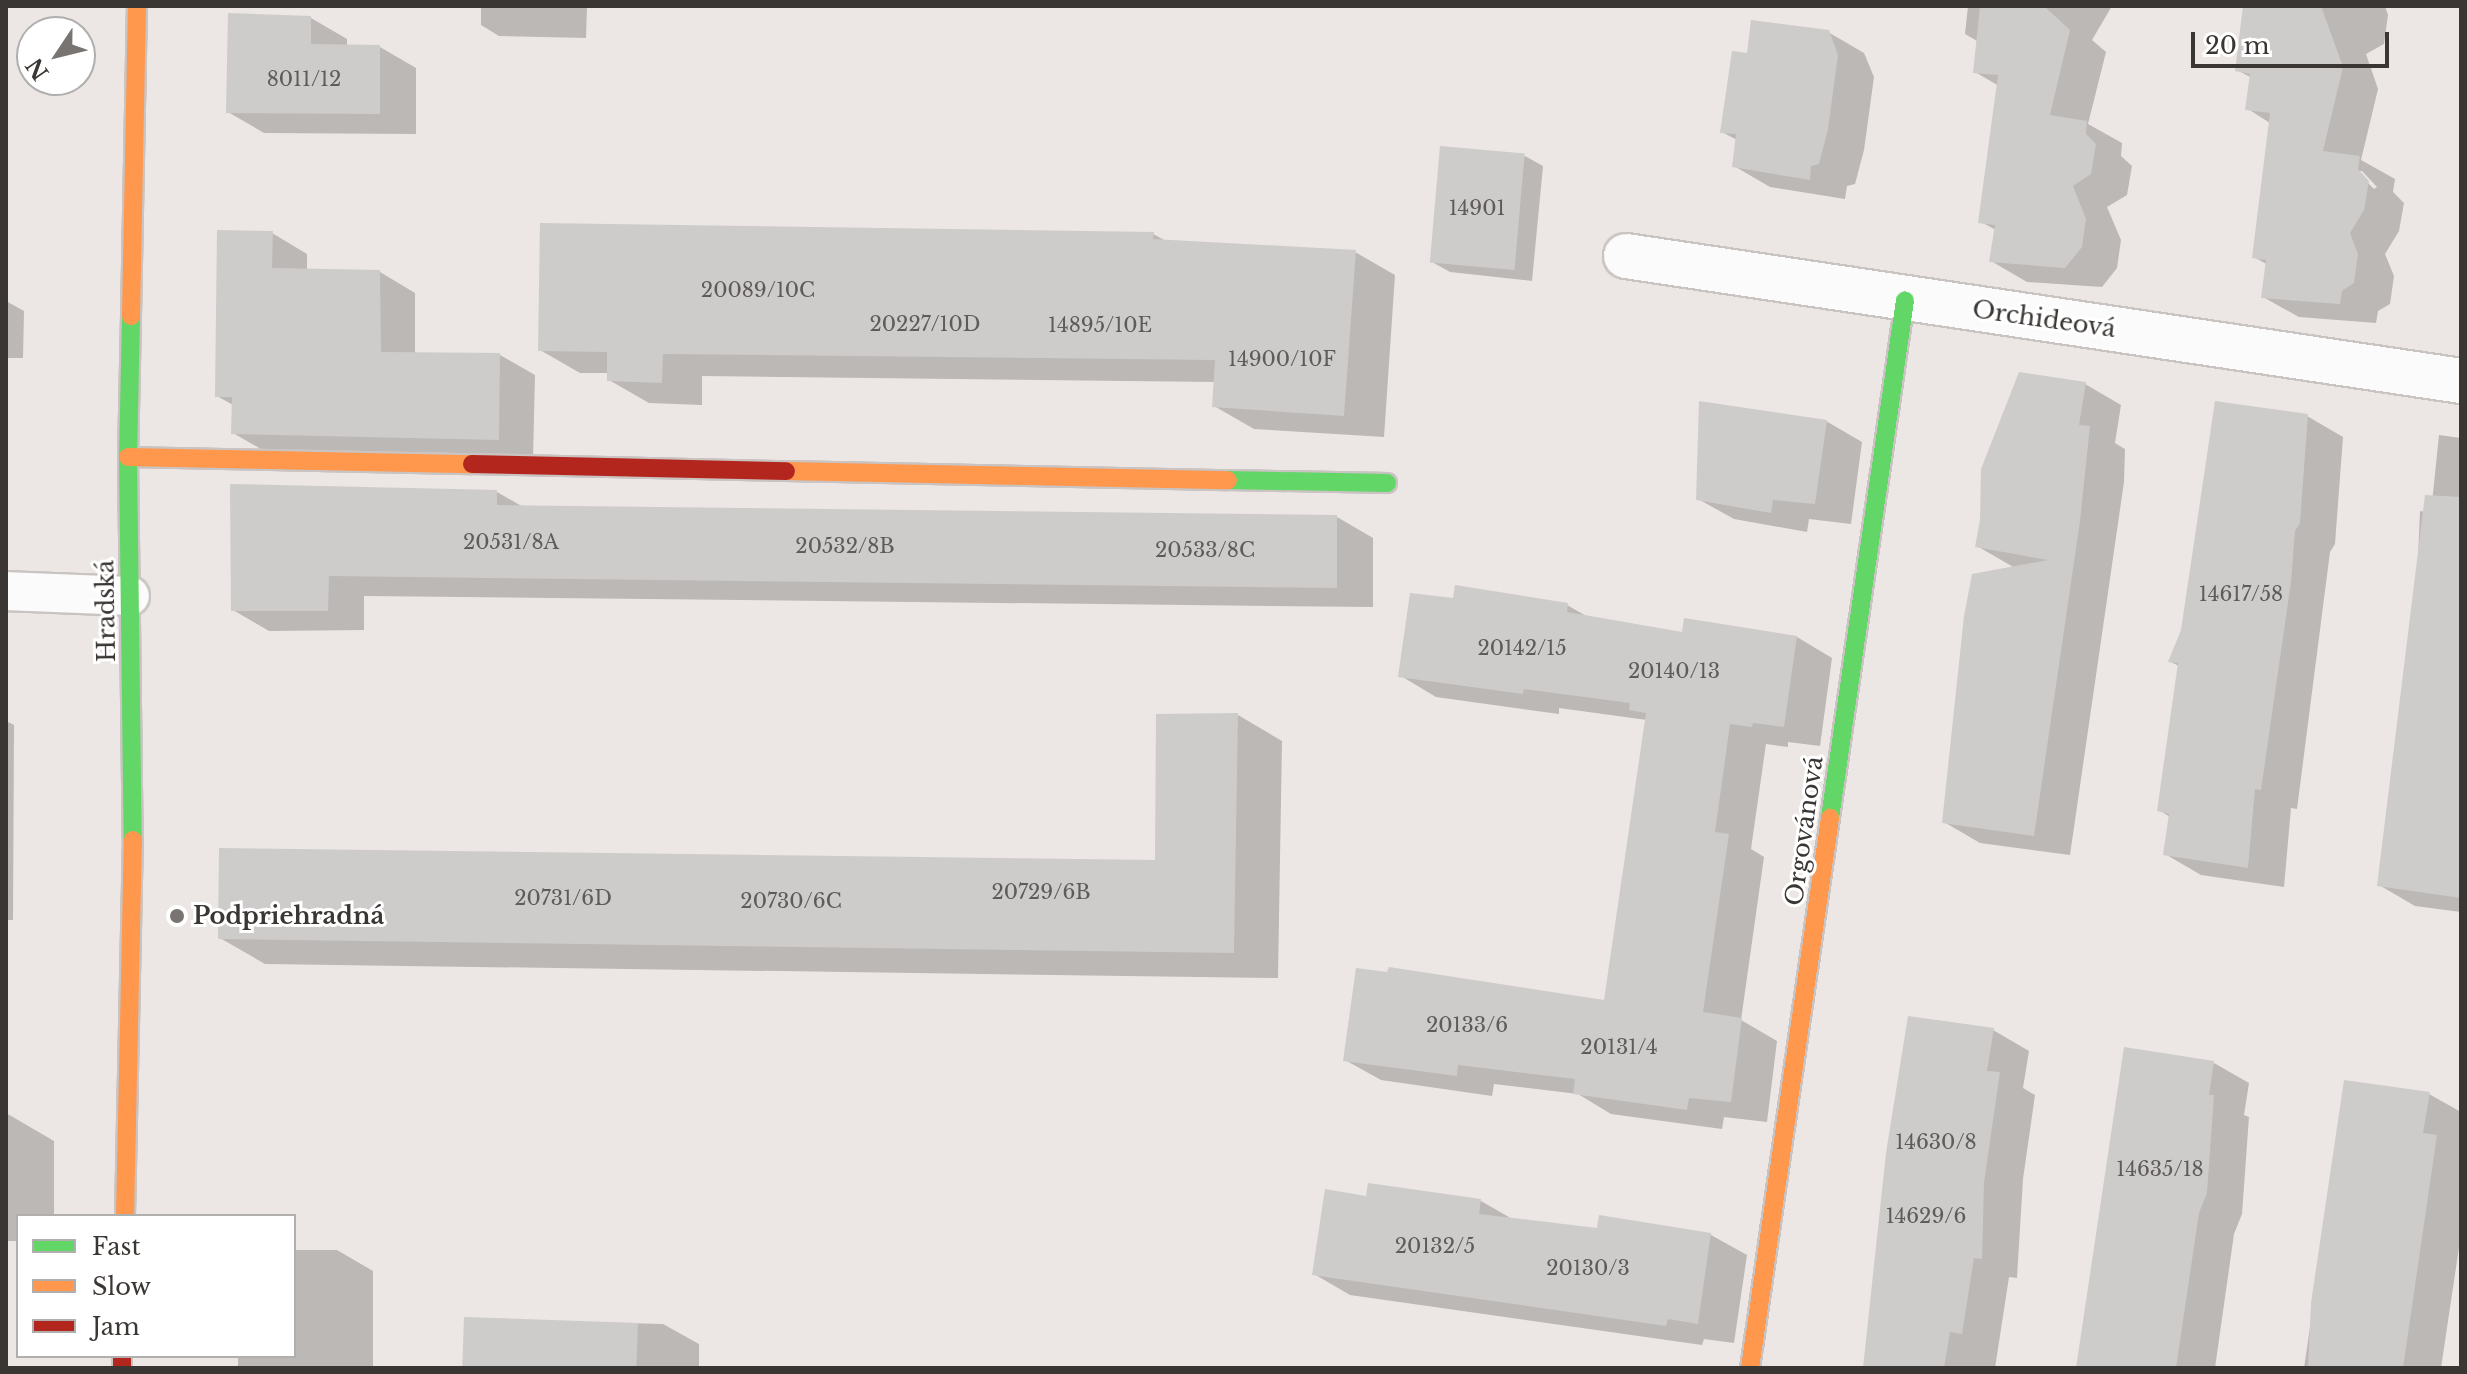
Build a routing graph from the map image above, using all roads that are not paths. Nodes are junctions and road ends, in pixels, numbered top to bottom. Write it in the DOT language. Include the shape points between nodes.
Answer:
graph roads {
  1 [pos="137,6"];
  2 [pos="1626,256"];
  3 [pos="1905,300"];
  4 [pos="2461,381"];
  5 [pos="128,457"];
  6 [pos="1387,483"];
  7 [pos="6,591"];
  8 [pos="130,596"];
  9 [pos="125,1214"];
  10 [pos="1750,1368"];
  1 -- 5 [label="street, Hradská"];
  2 -- 3 [label="street, Orchideová"];
  3 -- 4 [label="street, Orchideová"];
  3 -- 10 [label="street, Orgovánová"];
  5 -- 6 [label="street"];
  5 -- 8 [label="street, Hradská"];
  7 -- 8 [label="lane"];
  8 -- 9 [label="street, Hradská" via="134,922"];
}
